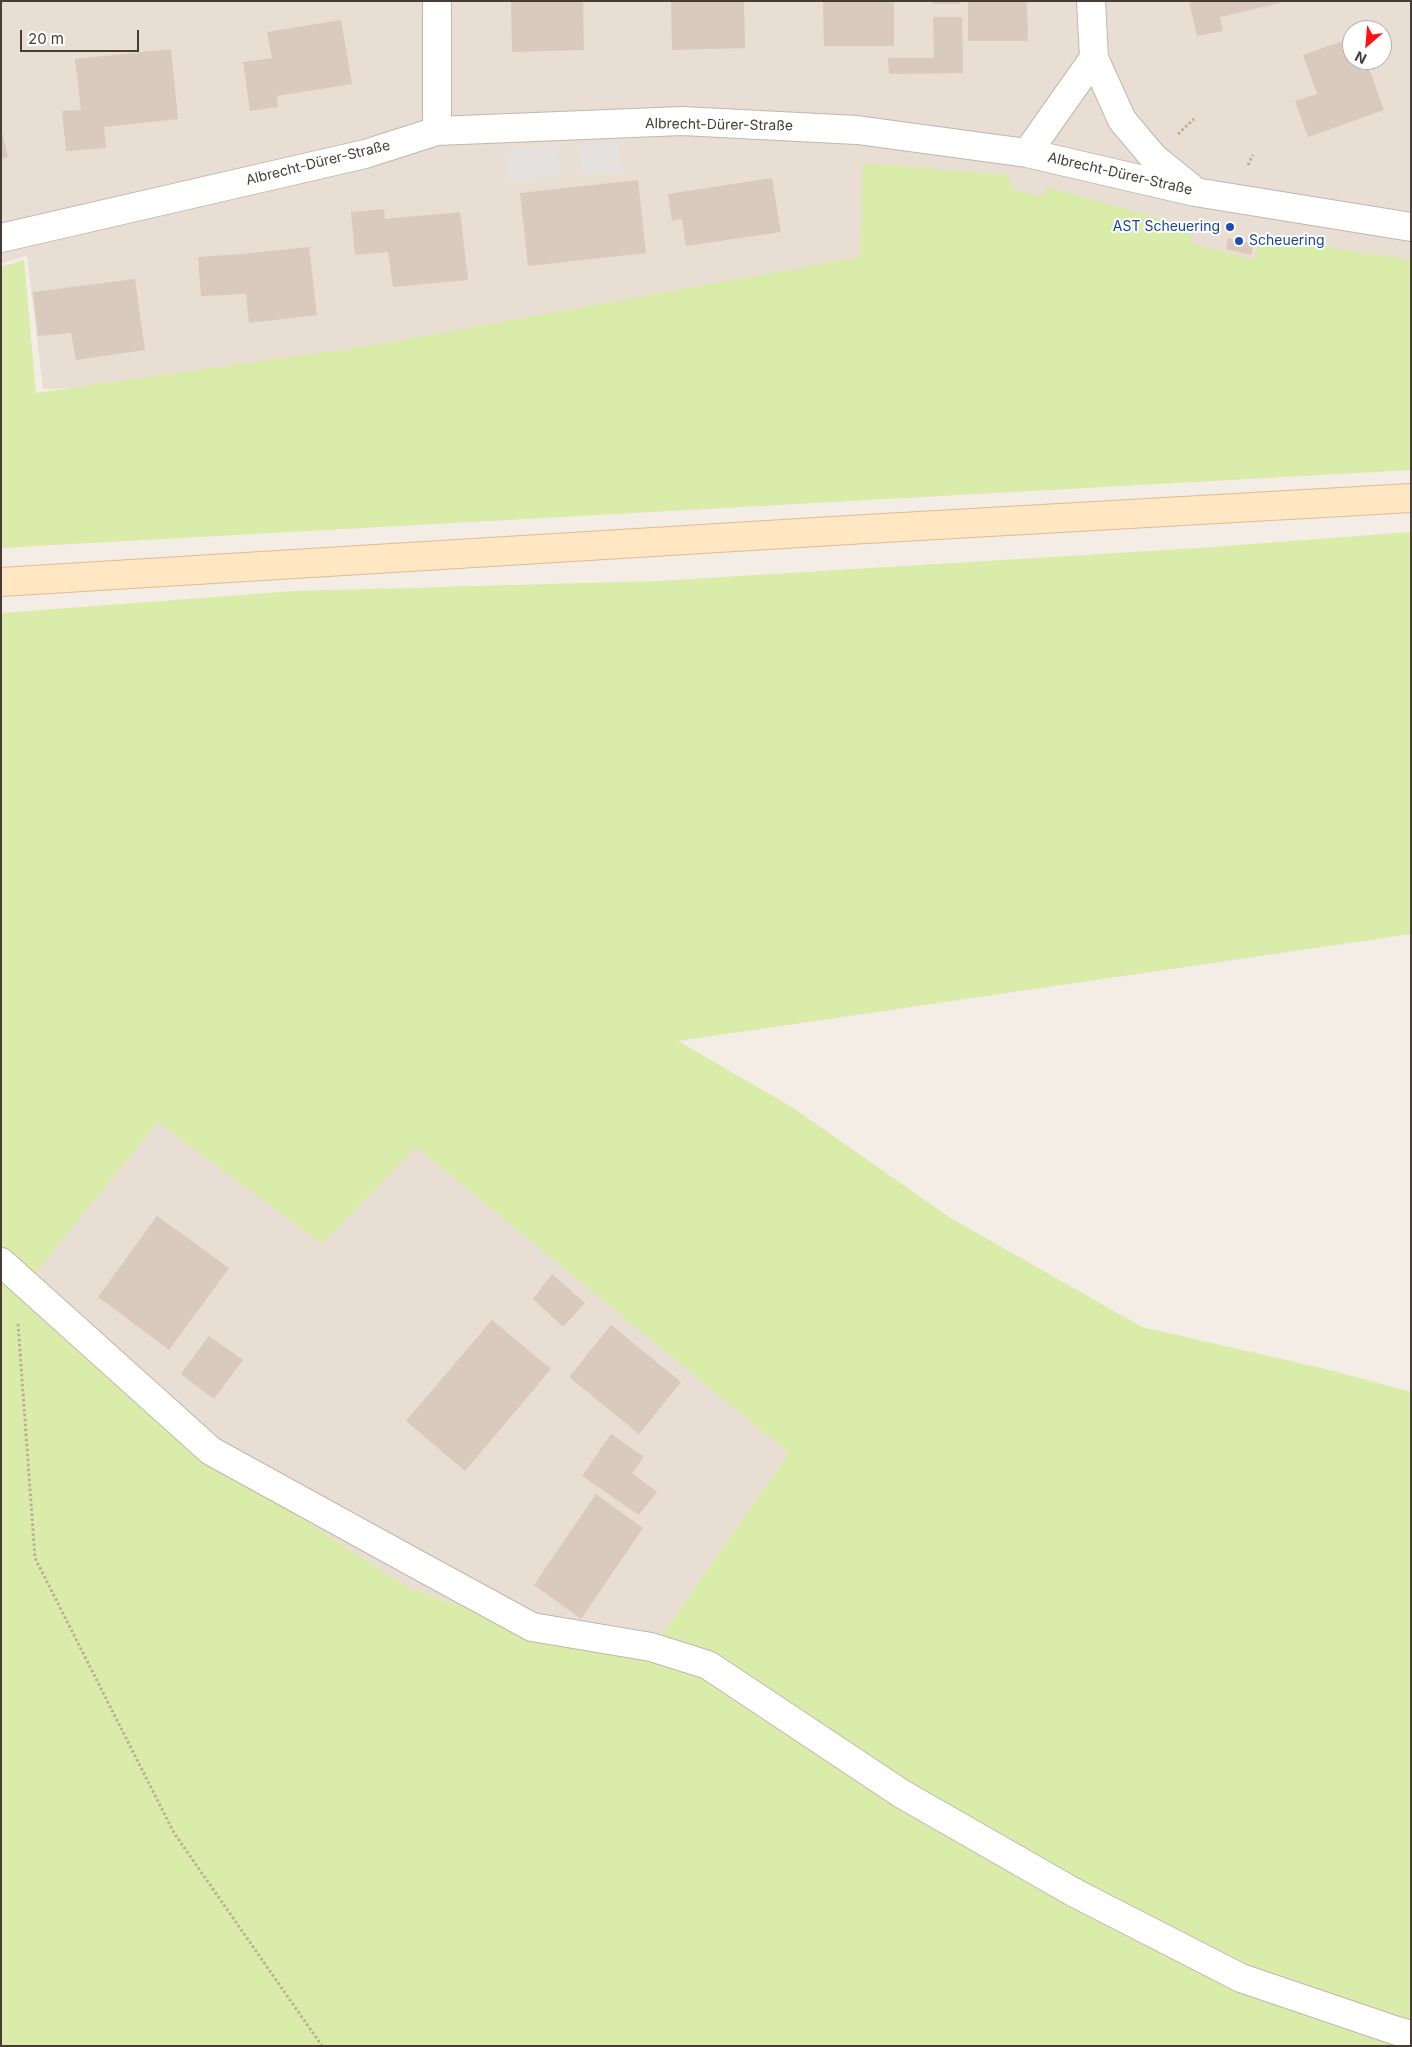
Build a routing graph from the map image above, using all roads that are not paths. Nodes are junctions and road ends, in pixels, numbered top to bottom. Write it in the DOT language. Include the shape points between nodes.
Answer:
graph roads {
  1 [pos="436,1"];
  2 [pos="1091,1"];
  3 [pos="1094,58"];
  4 [pos="436,131"];
  5 [pos="1027,153"];
  6 [pos="1195,192"];
  7 [pos="1411,227"];
  8 [pos="1,238"];
  9 [pos="1411,498"];
  10 [pos="1,582"];
  11 [pos="8,1268"];
  12 [pos="1411,2034"];
  1 -- 4 [label="street"];
  2 -- 3 [label="street"];
  3 -- 5 [label="street"];
  3 -- 6 [label="street" via="1122,120 1154,158"];
  4 -- 5 [label="street, Albrecht-Dürer-Straße" via="682,121 858,130"];
  4 -- 8 [label="street, Albrecht-Dürer-Straße" via="365,154"];
  5 -- 6 [label="street, Albrecht-Dürer-Straße"];
  6 -- 7 [label="street, Albrecht-Dürer-Straße"];
  9 -- 10 [label="main road"];
  11 -- 12 [label="street" via="211,1451 532,1627 651,1647 708,1665 902,1794 1075,1893 1241,1978"];
}
